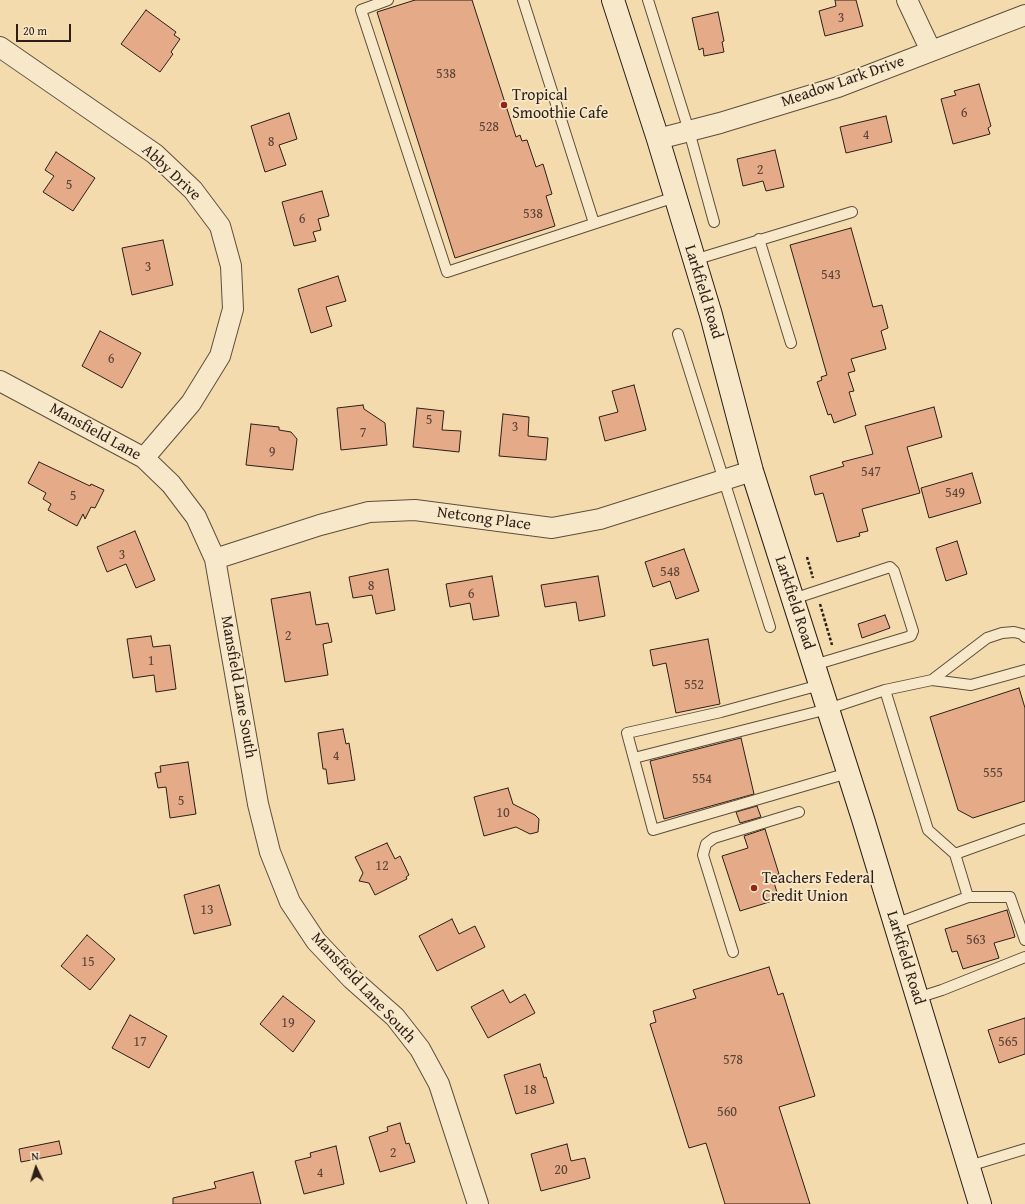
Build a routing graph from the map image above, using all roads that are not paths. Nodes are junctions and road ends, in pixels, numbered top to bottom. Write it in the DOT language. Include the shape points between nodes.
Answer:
graph roads {
  1 [pos="388,0"];
  2 [pos="523,0"];
  3 [pos="613,0"];
  4 [pos="648,0"];
  5 [pos="907,0"];
  6 [pos="1025,15"];
  7 [pos="0,47"];
  8 [pos="931,51"];
  9 [pos="689,131"];
  10 [pos="658,138"];
  11 [pos="675,197"];
  12 [pos="852,212"];
  13 [pos="714,222"];
  14 [pos="594,223"];
  15 [pos="760,239"];
  16 [pos="694,260"];
  17 [pos="678,334"];
  18 [pos="791,343"];
  19 [pos="0,381"];
  20 [pos="144,458"];
  21 [pos="752,471"];
  22 [pos="724,480"];
  23 [pos="215,559"];
  24 [pos="793,599"];
  25 [pos="770,627"];
  26 [pos="1025,637"];
  27 [pos="1025,670"];
  28 [pos="817,675"];
  29 [pos="932,680"];
  30 [pos="885,690"];
  31 [pos="828,709"];
  32 [pos="634,758"];
  33 [pos="848,773"];
  34 [pos="799,812"];
  35 [pos="1025,829"];
  36 [pos="955,854"];
  37 [pos="968,897"];
  38 [pos="895,924"];
  39 [pos="1025,940"];
  40 [pos="733,952"];
  41 [pos="1025,957"];
  42 [pos="917,998"];
  43 [pos="1025,1149"];
  44 [pos="969,1166"];
  45 [pos="478,1204"];
  46 [pos="980,1204"];
  1 -- 14 [label="lane" via="361,10 447,272"];
  2 -- 14 [label="lane"];
  3 -- 10 [label="main road, Larkfield Road"];
  4 -- 9 [label="lane"];
  5 -- 8 [label="street"];
  6 -- 8 [label="street, Meadow Lark Drive"];
  7 -- 20 [label="street, Abby Drive" via="155,154 193,190 220,226 231,266 233,309 220,356 191,403"];
  8 -- 9 [label="street, Meadow Lark Drive" via="838,86"];
  9 -- 10 [label="street, Meadow Lark Drive"];
  9 -- 13 [label="lane"];
  10 -- 11 [label="main road, Larkfield Road"];
  11 -- 14 [label="lane"];
  11 -- 16 [label="main road, Larkfield Road"];
  12 -- 15 [label="lane"];
  15 -- 16 [label="lane"];
  15 -- 18 [label="lane"];
  16 -- 21 [label="main road, Larkfield Road"];
  17 -- 22 [label="lane"];
  19 -- 20 [label="street, Mansfield Lane"];
  20 -- 23 [label="street, Mansfield Lane" via="171,484 196,517"];
  21 -- 22 [label="street, Netcong Place"];
  21 -- 24 [label="main road, Larkfield Road"];
  22 -- 23 [label="street, Netcong Place" via="600,519 552,528 415,510 369,512"];
  22 -- 25 [label="lane"];
  23 -- 45 [label="street, Mansfield Lane South" via="258,804 270,852 290,902 316,941 352,979 395,1017 420,1049 439,1084"];
  24 -- 28 [label="main road, Larkfield Road"];
  24 -- 28 [label="lane" via="890,567 894,571 913,631 911,636 836,659"];
  26 -- 29 [label="lane" via="1014,632 987,638"];
  27 -- 29 [label="lane" via="971,684"];
  28 -- 31 [label="main road, Larkfield Road"];
  28 -- 32 [label="lane" via="721,712 627,733"];
  29 -- 30 [label="lane"];
  30 -- 31 [label="lane"];
  30 -- 36 [label="lane" via="928,830"];
  31 -- 32 [label="lane"];
  31 -- 33 [label="main road, Larkfield Road"];
  32 -- 33 [label="lane" via="653,830"];
  33 -- 38 [label="main road, Larkfield Road"];
  34 -- 40 [label="lane" via="714,838 706,844 703,855"];
  35 -- 36 [label="lane"];
  36 -- 37 [label="lane"];
  37 -- 38 [label="lane"];
  37 -- 39 [label="lane" via="1010,897"];
  38 -- 42 [label="main road, Larkfield Road"];
  41 -- 42 [label="lane"];
  42 -- 44 [label="main road, Larkfield Road"];
  43 -- 44 [label="lane"];
  44 -- 46 [label="main road, Larkfield Road"];
}
